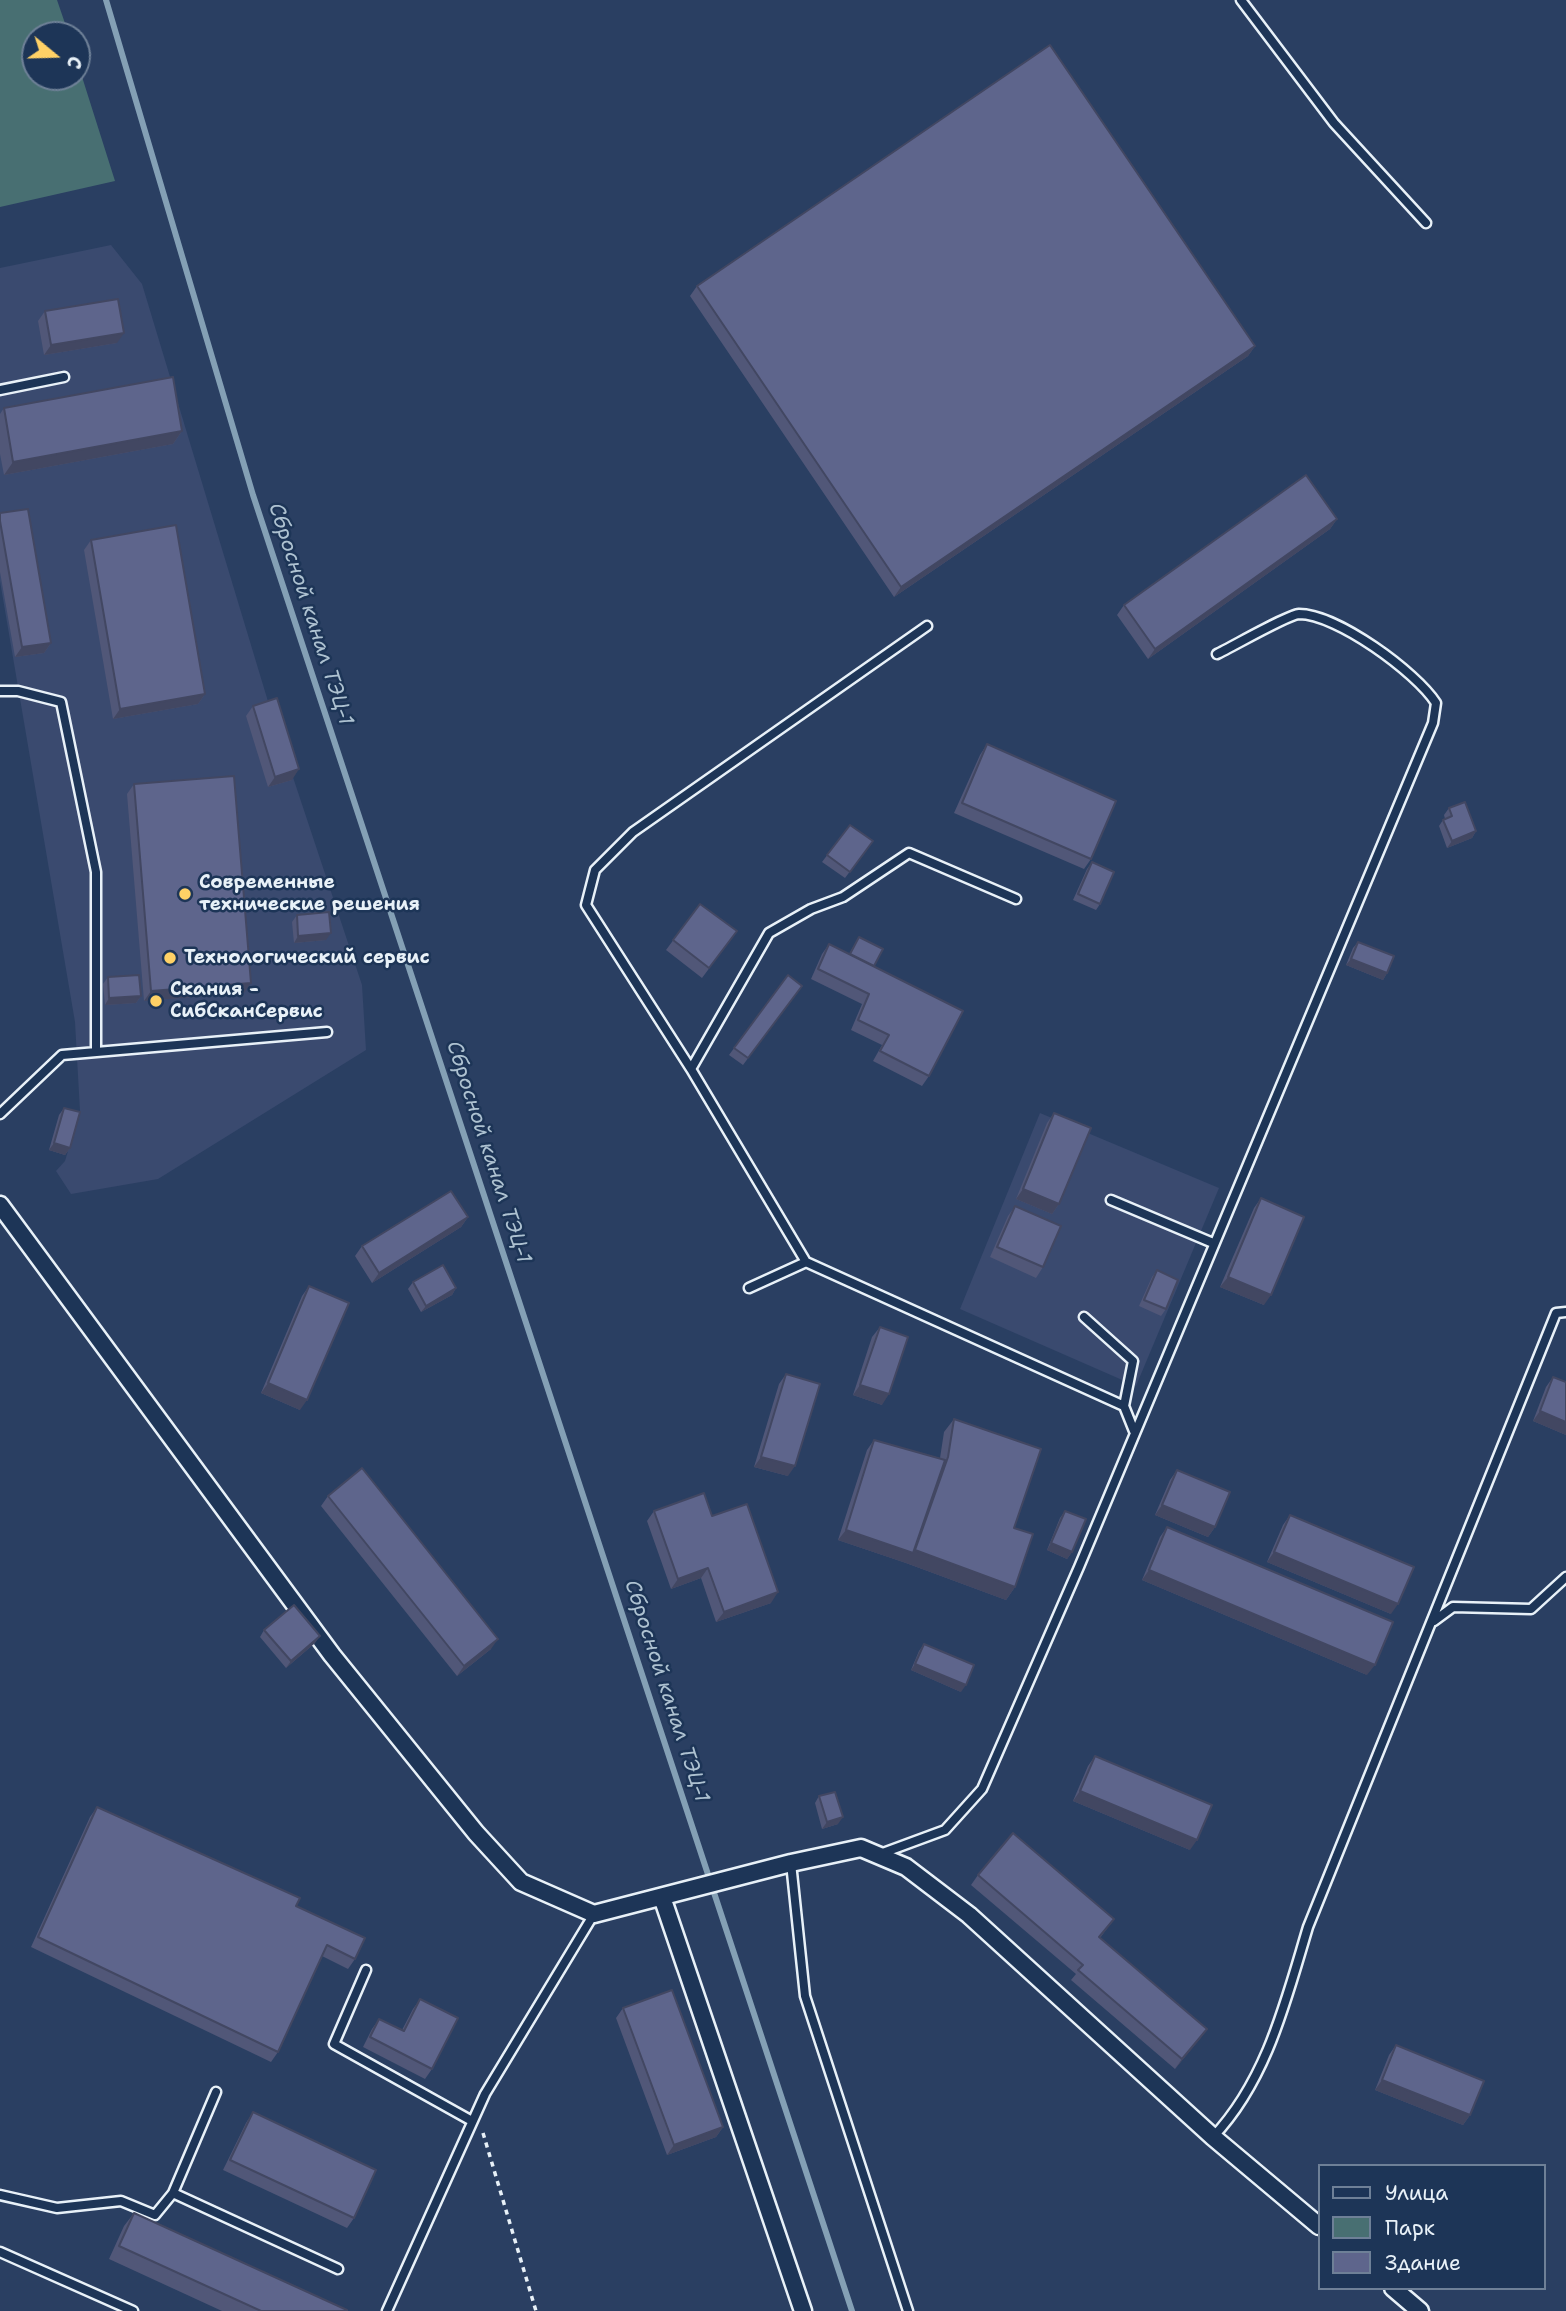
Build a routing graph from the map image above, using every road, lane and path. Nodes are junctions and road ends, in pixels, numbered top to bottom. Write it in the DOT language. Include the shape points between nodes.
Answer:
graph roads {
  1 [pos="1241,0"];
  2 [pos="1426,223"];
  3 [pos="64,377"];
  4 [pos="0,390"];
  5 [pos="927,626"];
  6 [pos="1217,654"];
  7 [pos="0,691"];
  8 [pos="1016,899"];
  9 [pos="327,1032"];
  10 [pos="96,1050"];
  11 [pos="691,1069"];
  12 [pos="0,1114"];
  13 [pos="1111,1200"];
  14 [pos="0,1205"];
  15 [pos="1213,1243"];
  16 [pos="806,1262"];
  17 [pos="749,1288"];
  18 [pos="1566,1312"];
  19 [pos="1084,1318"];
  20 [pos="1124,1406"];
  21 [pos="1134,1431"];
  22 [pos="1566,1577"];
  23 [pos="1434,1621"];
  24 [pos="877,1855"];
  25 [pos="790,1863"];
  26 [pos="662,1897"];
  27 [pos="594,1914"];
  28 [pos="366,1970"];
  29 [pos="216,2092"];
  30 [pos="477,2110"];
  31 [pos="472,2121"];
  32 [pos="1213,2137"];
  33 [pos="173,2193"];
  34 [pos="0,2195"];
  35 [pos="1318,2225"];
  36 [pos="0,2252"];
  37 [pos="338,2269"];
  38 [pos="1395,2290"];
  39 [pos="133,2311"];
  40 [pos="387,2311"];
  41 [pos="536,2311"];
  42 [pos="803,2311"];
  43 [pos="908,2311"];
  44 [pos="1420,2311"];
  1 -- 2 [label="lane" via="1334,124"];
  3 -- 4 [label="lane"];
  5 -- 11 [label="lane" via="633,832 595,870 586,905"];
  6 -- 15 [label="lane" via="1297,614 1318,618 1387,657 1428,690 1436,703 1433,723"];
  7 -- 10 [label="lane" via="61,702 96,872"];
  8 -- 11 [label="lane" via="909,853 843,897 769,933"];
  9 -- 10 [label="lane"];
  10 -- 12 [label="lane" via="62,1055"];
  11 -- 16 [label="lane"];
  13 -- 15 [label="lane"];
  14 -- 27 [label="street" via="332,1655 475,1833 521,1882"];
  15 -- 21 [label="lane"];
  16 -- 17 [label="lane"];
  16 -- 20 [label="lane"];
  18 -- 23 [label="lane" via="1556,1313"];
  19 -- 20 [label="lane" via="1133,1361"];
  20 -- 21 [label="lane"];
  21 -- 24 [label="lane" via="982,1788 946,1830"];
  22 -- 23 [label="lane" via="1531,1609 1453,1607"];
  23 -- 32 [label="lane" via="1308,1927 1279,2025 1237,2112"];
  24 -- 25 [label="street" via="861,1848"];
  24 -- 32 [label="street" via="906,1867 969,1915"];
  25 -- 26 [label="street"];
  25 -- 43 [label="lane" via="805,1996"];
  26 -- 27 [label="street"];
  26 -- 42 [label="street"];
  27 -- 30 [label="lane"];
  28 -- 31 [label="lane" via="334,2044"];
  29 -- 33 [label="lane"];
  30 -- 31 [label="lane"];
  30 -- 41 [label="path"];
  31 -- 40 [label="lane"];
  32 -- 35 [label="street"];
  33 -- 34 [label="lane" via="155,2215 121,2201 57,2208"];
  33 -- 37 [label="lane"];
  36 -- 39 [label="lane"];
  38 -- 44 [label="street"];
}
